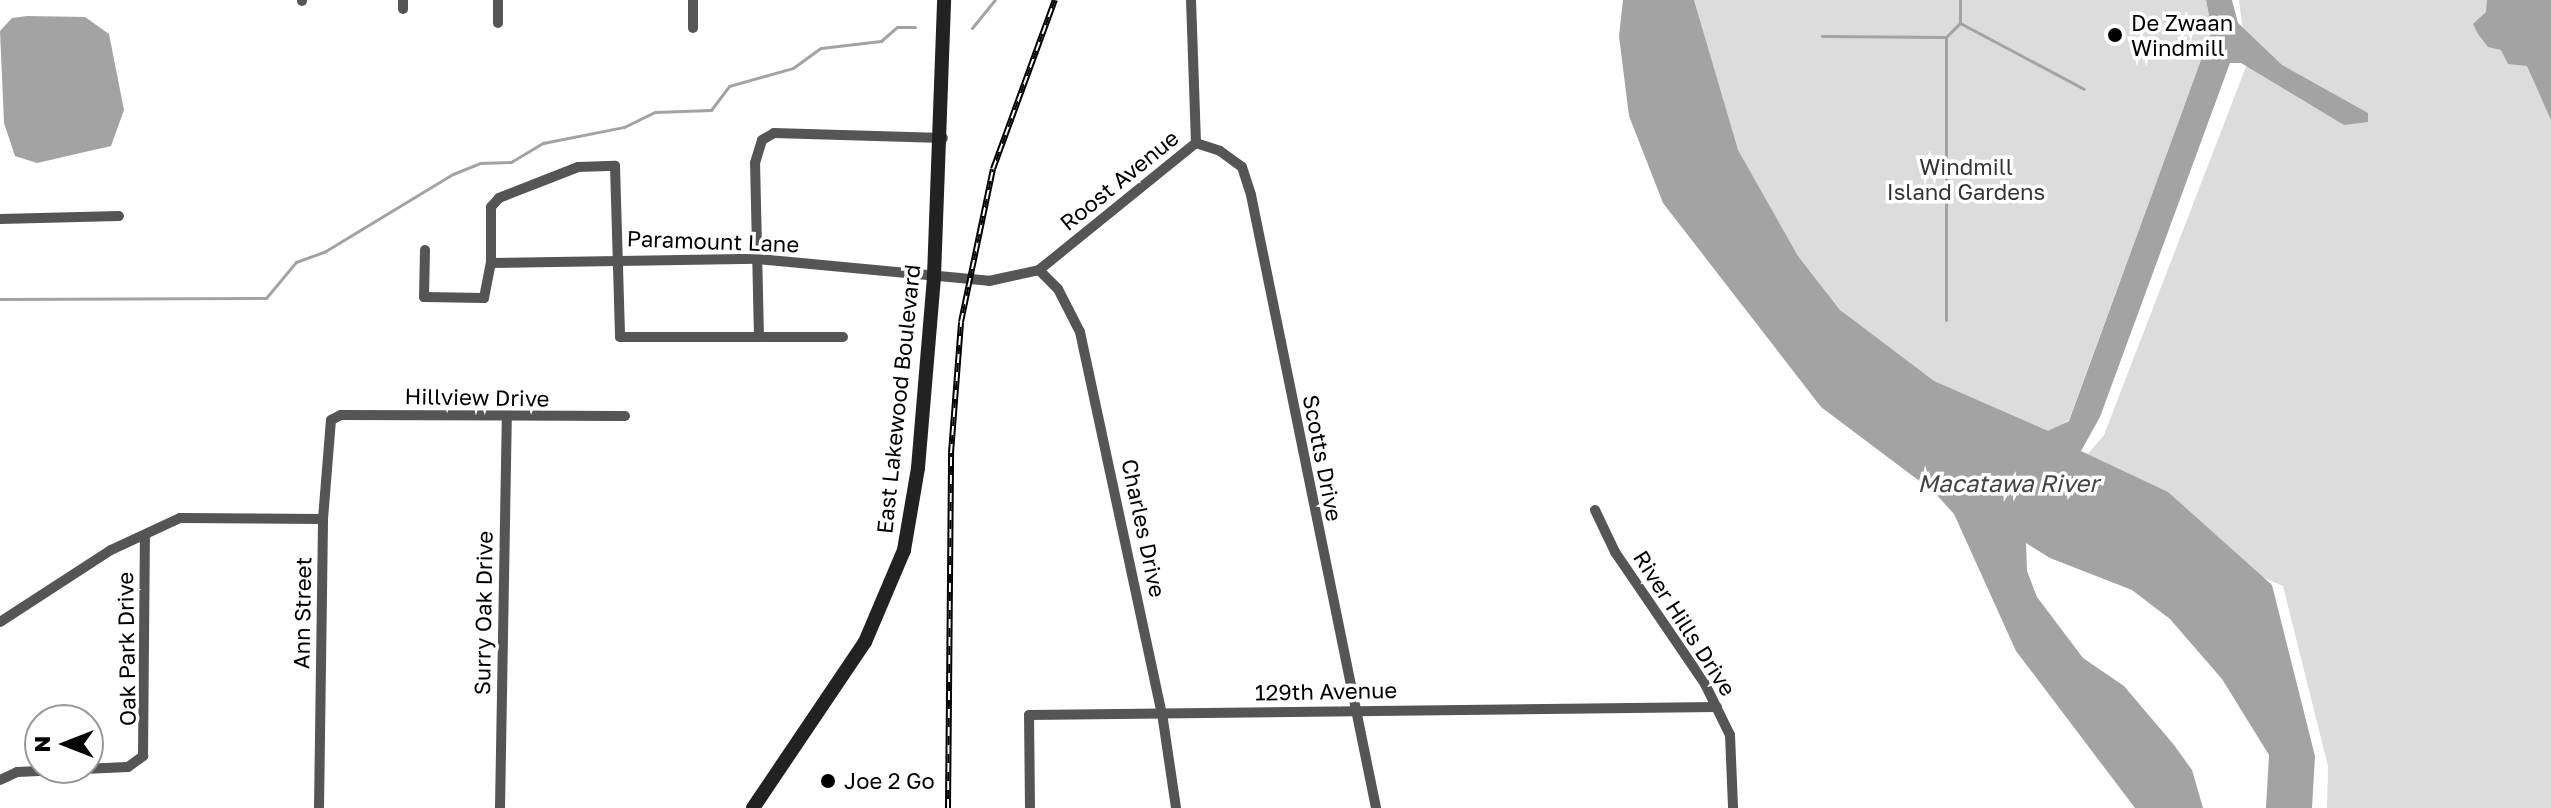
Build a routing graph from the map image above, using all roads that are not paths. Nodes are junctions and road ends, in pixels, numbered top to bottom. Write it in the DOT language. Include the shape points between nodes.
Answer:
graph roads {
  1 [pos="498,0"];
  2 [pos="693,0"];
  3 [pos="944,0"];
  4 [pos="1191,0"];
  5 [pos="498,23"];
  6 [pos="693,28"];
  7 [pos="943,138"];
  8 [pos="1196,143"];
  9 [pos="119,216"];
  10 [pos="0,219"];
  11 [pos="425,250"];
  12 [pos="619,259"];
  13 [pos="758,259"];
  14 [pos="491,263"];
  15 [pos="1039,270"];
  16 [pos="934,276"];
  17 [pos="759,337"];
  18 [pos="843,337"];
  19 [pos="625,416"];
  20 [pos="507,419"];
  21 [pos="331,420"];
  22 [pos="1595,510"];
  23 [pos="323,519"];
  24 [pos="145,536"];
  25 [pos="0,622"];
  26 [pos="1717,707"];
  27 [pos="1353,710"];
  28 [pos="1162,713"];
  29 [pos="0,780"];
  30 [pos="319,808"];
  31 [pos="500,808"];
  32 [pos="753,808"];
  33 [pos="1030,808"];
  34 [pos="1176,808"];
  35 [pos="1376,808"];
  36 [pos="1733,808"];
  1 -- 5 [label="street"];
  2 -- 6 [label="street"];
  3 -- 7 [label="main road, East Lakewood Boulevard"];
  4 -- 8 [label="street, Roost Avenue"];
  7 -- 13 [label="street" via="774,133 762,140 755,163"];
  7 -- 16 [label="main road, East Lakewood Boulevard"];
  8 -- 15 [label="street, Roost Avenue"];
  8 -- 27 [label="street, Scotts Drive" via="1220,151 1242,167 1251,195"];
  9 -- 10 [label="street"];
  11 -- 14 [label="street" via="424,297 484,298"];
  12 -- 13 [label="street, Paramount Lane"];
  12 -- 14 [label="street, Paramount Lane"];
  12 -- 14 [label="street" via="615,166 578,167 499,198 491,207"];
  12 -- 17 [label="street" via="620,337"];
  13 -- 16 [label="street, Paramount Lane"];
  13 -- 17 [label="street"];
  15 -- 16 [label="street, Roost Avenue" via="989,281"];
  15 -- 28 [label="street, Charles Drive" via="1058,289 1080,332"];
  16 -- 32 [label="main road, East Lakewood Boulevard" via="912,512 896,576 865,642"];
  17 -- 18 [label="street"];
  19 -- 20 [label="street, Hillview Drive"];
  20 -- 21 [label="street, Hillview Drive" via="341,415"];
  20 -- 31 [label="street, Surry Oak Drive"];
  21 -- 23 [label="street, Ann Street"];
  22 -- 26 [label="street, River Hills Drive" via="1615,552"];
  23 -- 24 [label="street" via="180,518"];
  23 -- 30 [label="street, Ann Street"];
  24 -- 25 [label="street" via="111,550"];
  24 -- 29 [label="street, Oak Park Drive" via="143,756 128,767 17,772"];
  26 -- 27 [label="street, 129th Avenue"];
  26 -- 36 [label="street, River Hills Drive" via="1730,735"];
  27 -- 28 [label="street, 129th Avenue"];
  27 -- 35 [label="street, Scotts Drive"];
  28 -- 33 [label="street, 129th Avenue" via="1029,715"];
  28 -- 34 [label="street, Charles Drive"];
}
